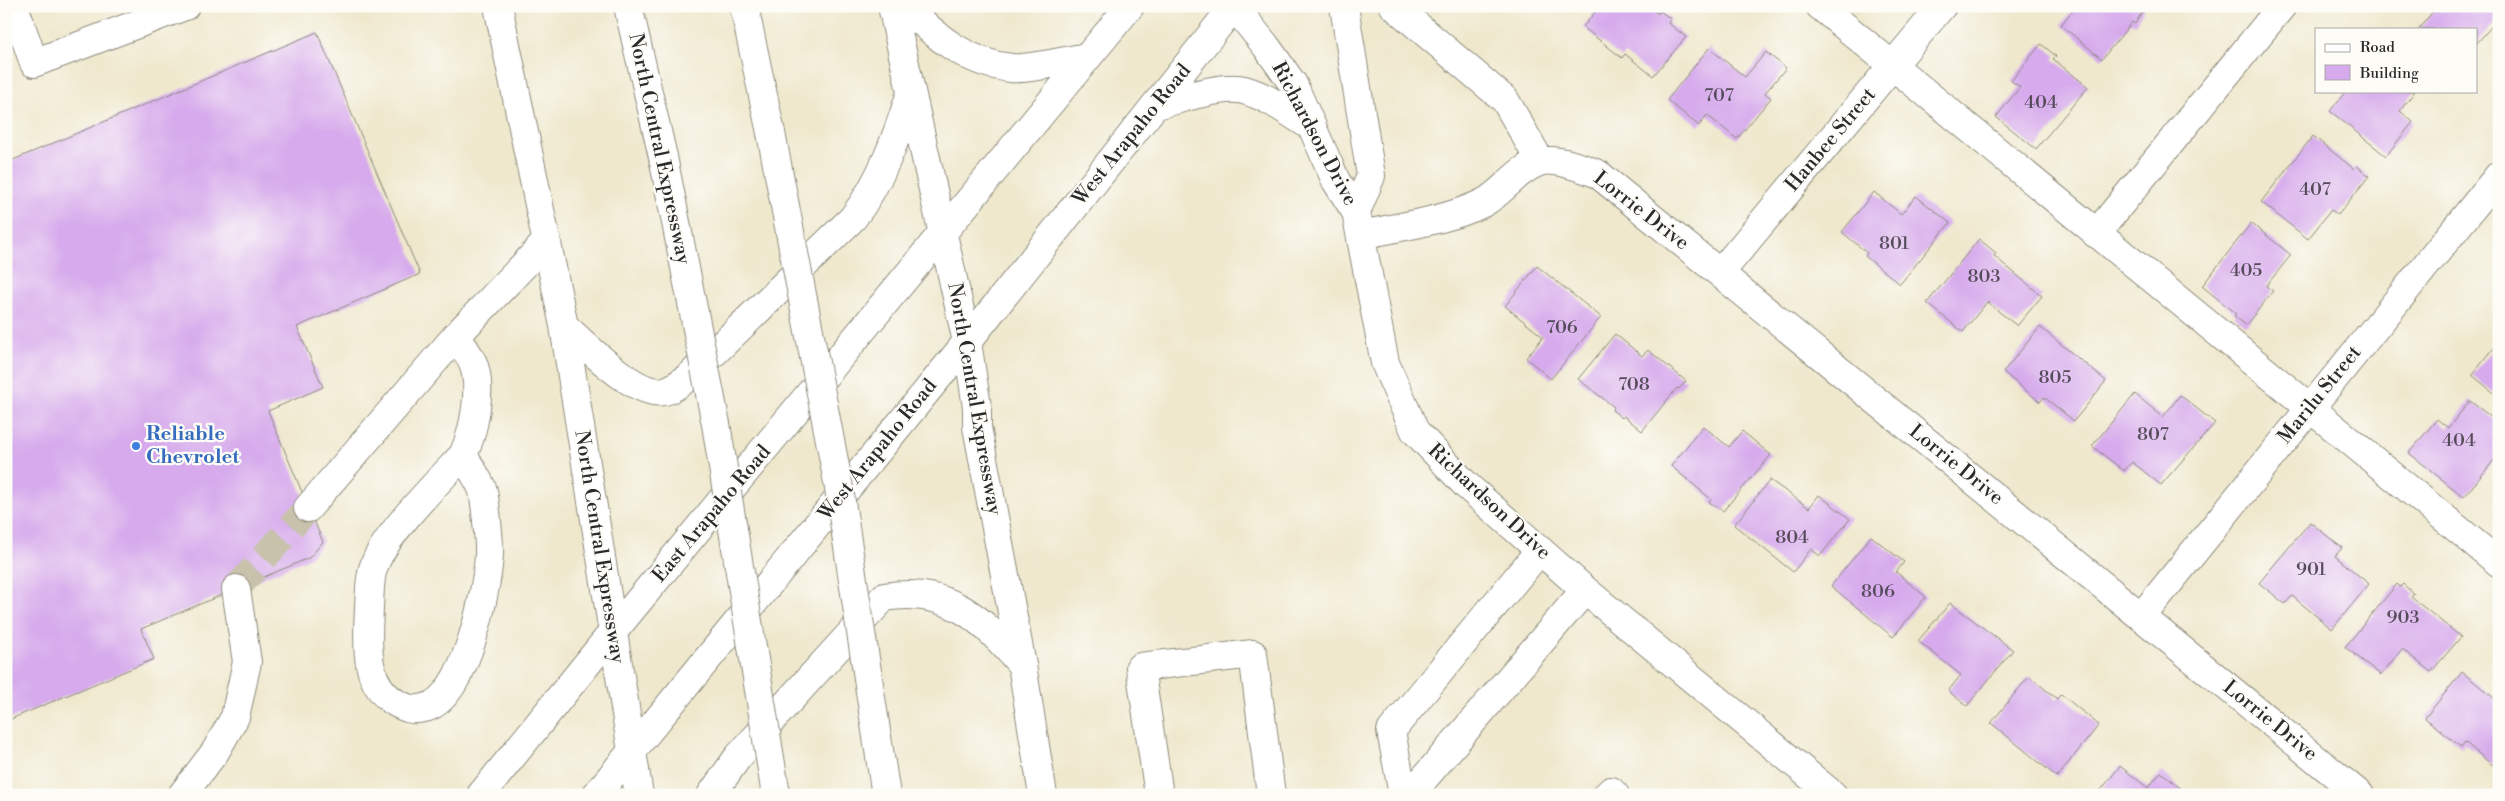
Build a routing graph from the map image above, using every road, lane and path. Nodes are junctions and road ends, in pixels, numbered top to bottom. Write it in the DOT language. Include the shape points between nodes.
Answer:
graph roads {
  1 [pos="14,6"];
  2 [pos="185,6"];
  3 [pos="498,6"];
  4 [pos="628,6"];
  5 [pos="744,6"];
  6 [pos="892,6"];
  7 [pos="906,6"];
  8 [pos="1130,6"];
  9 [pos="1234,6"];
  10 [pos="1344,6"];
  11 [pos="1394,6"];
  12 [pos="1820,6"];
  13 [pos="1942,6"];
  14 [pos="2282,6"];
  15 [pos="1087,57"];
  16 [pos="1893,67"];
  17 [pos="911,92"];
  18 [pos="1156,105"];
  19 [pos="1312,127"];
  20 [pos="1540,161"];
  21 [pos="2499,175"];
  22 [pos="1358,224"];
  23 [pos="943,234"];
  24 [pos="2096,234"];
  25 [pos="546,241"];
  26 [pos="1720,273"];
  27 [pos="564,326"];
  28 [pos="456,336"];
  29 [pos="967,342"];
  30 [pos="2310,408"];
  31 [pos="463,454"];
  32 [pos="308,508"];
  33 [pos="1540,550"];
  34 [pos="2499,563"];
  35 [pos="236,589"];
  36 [pos="1585,590"];
  37 [pos="2142,616"];
  38 [pos="612,633"];
  39 [pos="1022,665"];
  40 [pos="632,751"];
  41 [pos="182,795"];
  42 [pos="481,795"];
  43 [pos="596,795"];
  44 [pos="639,795"];
  45 [pos="711,795"];
  46 [pos="776,795"];
  47 [pos="886,795"];
  48 [pos="1043,795"];
  49 [pos="1159,795"];
  50 [pos="1271,795"];
  51 [pos="1403,795"];
  52 [pos="1410,795"];
  53 [pos="1607,795"];
  54 [pos="1615,795"];
  55 [pos="1833,795"];
  56 [pos="2360,795"];
  1 -- 2 [label="main road" via="34,63"];
  3 -- 25 [label="main road, North Central Expressway"];
  4 -- 46 [label="main road, North Central Expressway, bridge" via="663,157 716,424"];
  5 -- 47 [label="main road, bridge" via="772,134 838,482"];
  6 -- 17 [label="main road, North Central Expressway"];
  7 -- 15 [label="main road" via="928,30 964,55 979,60 1012,68"];
  8 -- 15 [label="main road"];
  9 -- 18 [label="main road, West Arapaho Road"];
  9 -- 19 [label="main road, Richardson Drive" via="1293,84"];
  10 -- 22 [label="main road" via="1372,176"];
  11 -- 20 [label="main road" via="1505,100"];
  12 -- 16 [label="main road"];
  13 -- 16 [label="main road, Hanbee Street"];
  14 -- 24 [label="main road"];
  15 -- 23 [label="main road"];
  16 -- 24 [label="main road"];
  16 -- 26 [label="main road, Hanbee Street"];
  17 -- 23 [label="main road, North Central Expressway"];
  17 -- 27 [label="main road" via="893,149 869,197 853,218 690,375 668,391 649,391 632,383"];
  18 -- 19 [label="main road" via="1213,91 1242,89 1264,98"];
  18 -- 29 [label="main road, West Arapaho Road"];
  19 -- 22 [label="main road, Richardson Drive"];
  20 -- 22 [label="main road" via="1484,203 1434,219"];
  20 -- 26 [label="main road, Lorrie Drive" via="1576,164 1598,174"];
  21 -- 30 [label="main road, Marilu Street"];
  22 -- 33 [label="main road, Richardson Drive" via="1385,362 1414,431 1466,485"];
  23 -- 29 [label="main road, North Central Expressway"];
  23 -- 38 [label="main road, East Arapaho Road"];
  24 -- 30 [label="main road"];
  25 -- 27 [label="main road, North Central Expressway"];
  25 -- 28 [label="main road"];
  26 -- 37 [label="main road, Lorrie Drive"];
  27 -- 38 [label="main road, North Central Expressway"];
  28 -- 31 [label="main road" via="474,366 477,404 471,438"];
  28 -- 32 [label="main road"];
  29 -- 39 [label="main road, North Central Expressway" via="977,426"];
  29 -- 40 [label="main road, West Arapaho Road"];
  30 -- 34 [label="main road"];
  30 -- 37 [label="main road, Marilu Street"];
  31 -- 31 [label="main road" via="396,532 374,566 368,642 371,672 377,687 408,710 436,703 460,672 469,651 484,587 489,554 483,491"];
  33 -- 36 [label="main road, Richardson Drive"];
  33 -- 51 [label="main road" via="1391,731"];
  35 -- 41 [label="main road" via="247,662 235,717 215,752"];
  36 -- 52 [label="main road"];
  36 -- 55 [label="main road, Richardson Drive"];
  37 -- 56 [label="main road, Lorrie Drive"];
  38 -- 40 [label="main road, North Central Expressway"];
  38 -- 42 [label="main road, East Arapaho Road"];
  39 -- 45 [label="main road" via="992,630 968,611 949,602 906,593 884,596 738,758"];
  39 -- 48 [label="main road, North Central Expressway"];
  40 -- 43 [label="main road"];
  40 -- 44 [label="main road, North Central Expressway"];
  49 -- 50 [label="main road" via="1140,667 1253,654"];
  53 -- 54 [label="main road" via="1611,791"];
}
